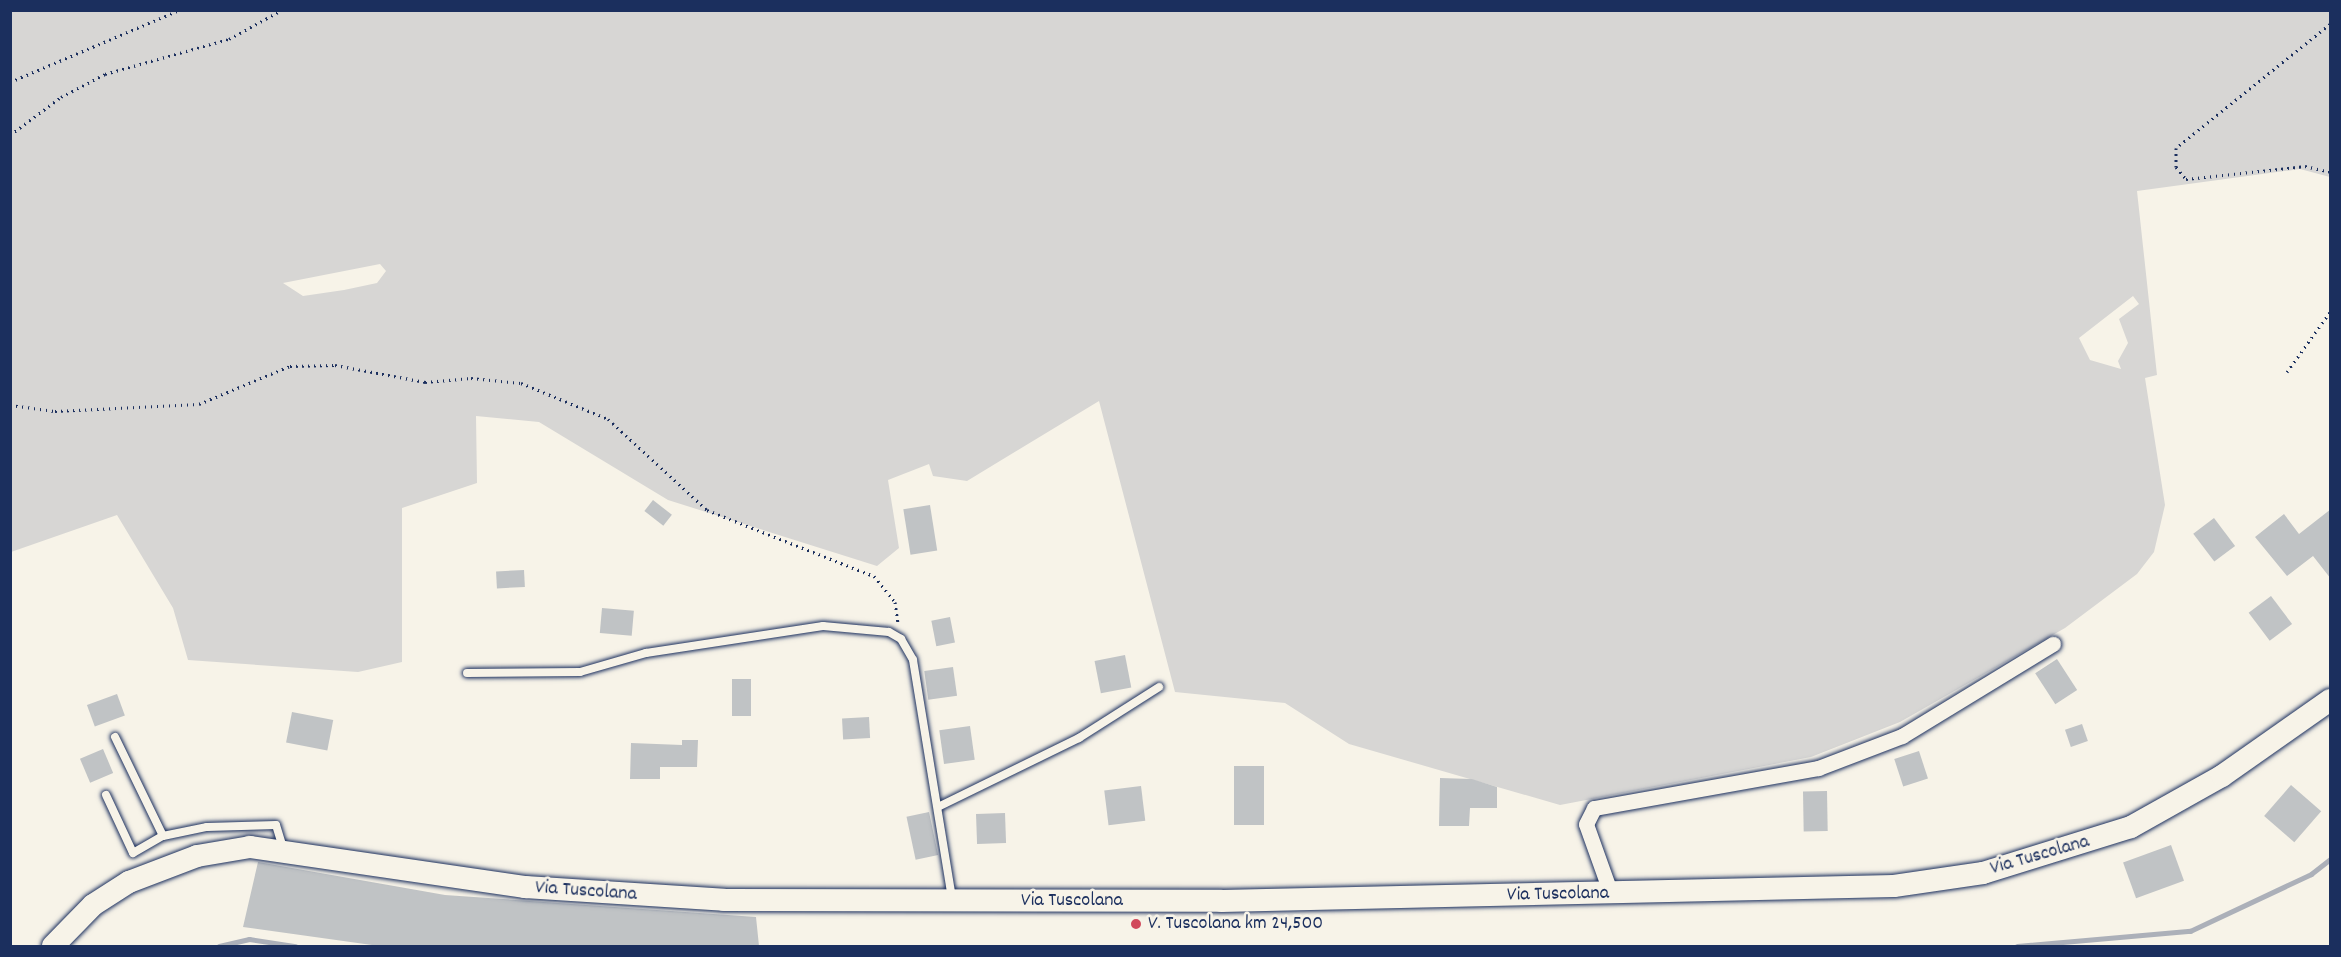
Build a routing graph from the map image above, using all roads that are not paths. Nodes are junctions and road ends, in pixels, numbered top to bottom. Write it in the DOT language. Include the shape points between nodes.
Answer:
graph roads {
  1 [pos="2053,644"];
  2 [pos="467,673"];
  3 [pos="1159,687"];
  4 [pos="2331,700"];
  5 [pos="115,737"];
  6 [pos="106,795"];
  7 [pos="940,806"];
  8 [pos="163,836"];
  9 [pos="283,849"];
  10 [pos="1611,894"];
  11 [pos="952,900"];
  12 [pos="53,946"];
  1 -- 10 [label="street" via="1902,736 1818,768 1594,808 1587,824"];
  2 -- 7 [label="lane" via="580,672 646,653 823,626 878,629 901,639 913,660"];
  3 -- 7 [label="lane" via="1079,738"];
  4 -- 10 [label="main road, Via Tuscolana" via="2166,810 2042,858 1894,886"];
  5 -- 8 [label="lane"];
  6 -- 8 [label="lane" via="133,853"];
  7 -- 11 [label="lane"];
  8 -- 9 [label="lane" via="207,827 276,825"];
  9 -- 11 [label="main road, Via Tuscolana" via="480,881 605,894"];
  9 -- 12 [label="main road, Via Tuscolana" via="197,856 141,876 93,905"];
  10 -- 11 [label="main road, Via Tuscolana"];
}
